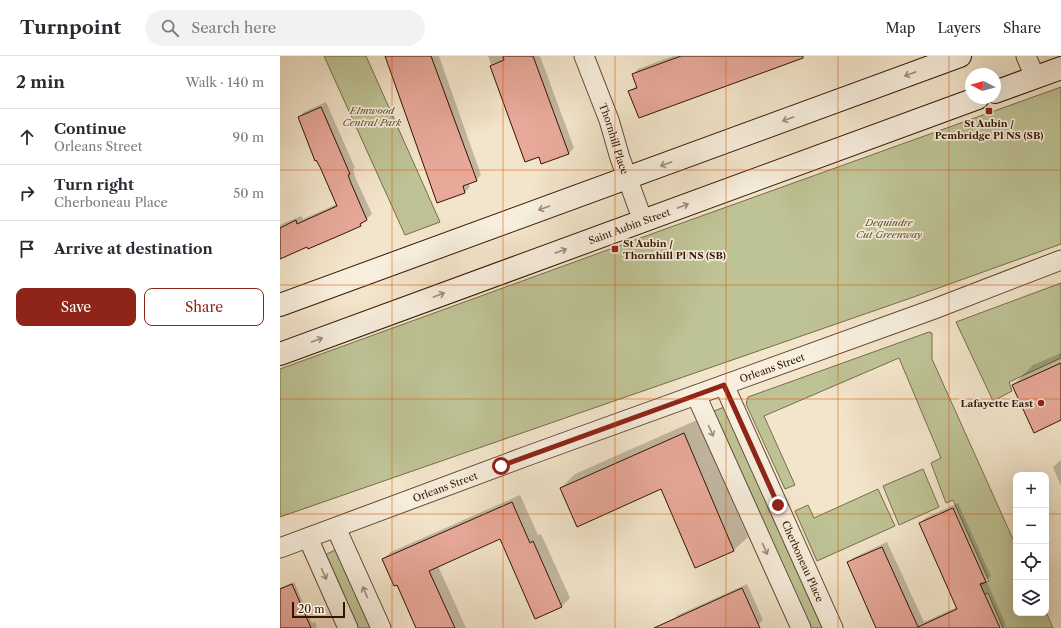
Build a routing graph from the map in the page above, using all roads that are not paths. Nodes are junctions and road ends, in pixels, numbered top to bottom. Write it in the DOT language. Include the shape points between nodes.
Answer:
graph roads {
  1 [pos="584,56"];
  2 [pos="960,56"];
  3 [pos="1026,56"];
  4 [pos="1061,68"];
  5 [pos="1035,78"];
  6 [pos="1001,90"];
  7 [pos="965,103"];
  8 [pos="628,178"];
  9 [pos="643,221"];
  10 [pos="1061,260"];
  11 [pos="280,305"];
  12 [pos="280,354"];
  13 [pos="724,385"];
  14 [pos="696,395"];
  15 [pos="336,528"];
  16 [pos="308,538"];
  17 [pos="280,548"];
  18 [pos="348,628"];
  19 [pos="381,628"];
  20 [pos="801,628"];
  21 [pos="833,628"];
  1 -- 8 [label="street, Thornhill Place"];
  2 -- 8 [label="main road, one-way"];
  3 -- 5 [label="street"];
  4 -- 5 [label="main road"];
  5 -- 6 [label="main road"];
  9 -- 7 [label="main road, Saint Aubin Street, one-way"];
  8 -- 9 [label="street, Thornhill Place"];
  8 -- 11 [label="main road, one-way"];
  12 -- 9 [label="main road, Saint Aubin Street, one-way"];
  10 -- 13 [label="street, Orleans Street"];
  13 -- 14 [label="street, Orleans Street"];
  13 -- 21 [label="street, Cherboneau Place"];
  14 -- 15 [label="street, Orleans Street"];
  14 -- 20 [label="street, one-way"];
  15 -- 16 [label="street, Orleans Street"];
  19 -- 15 [label="street, one-way"];
  16 -- 17 [label="street, Orleans Street"];
  16 -- 18 [label="street, one-way"];
}
